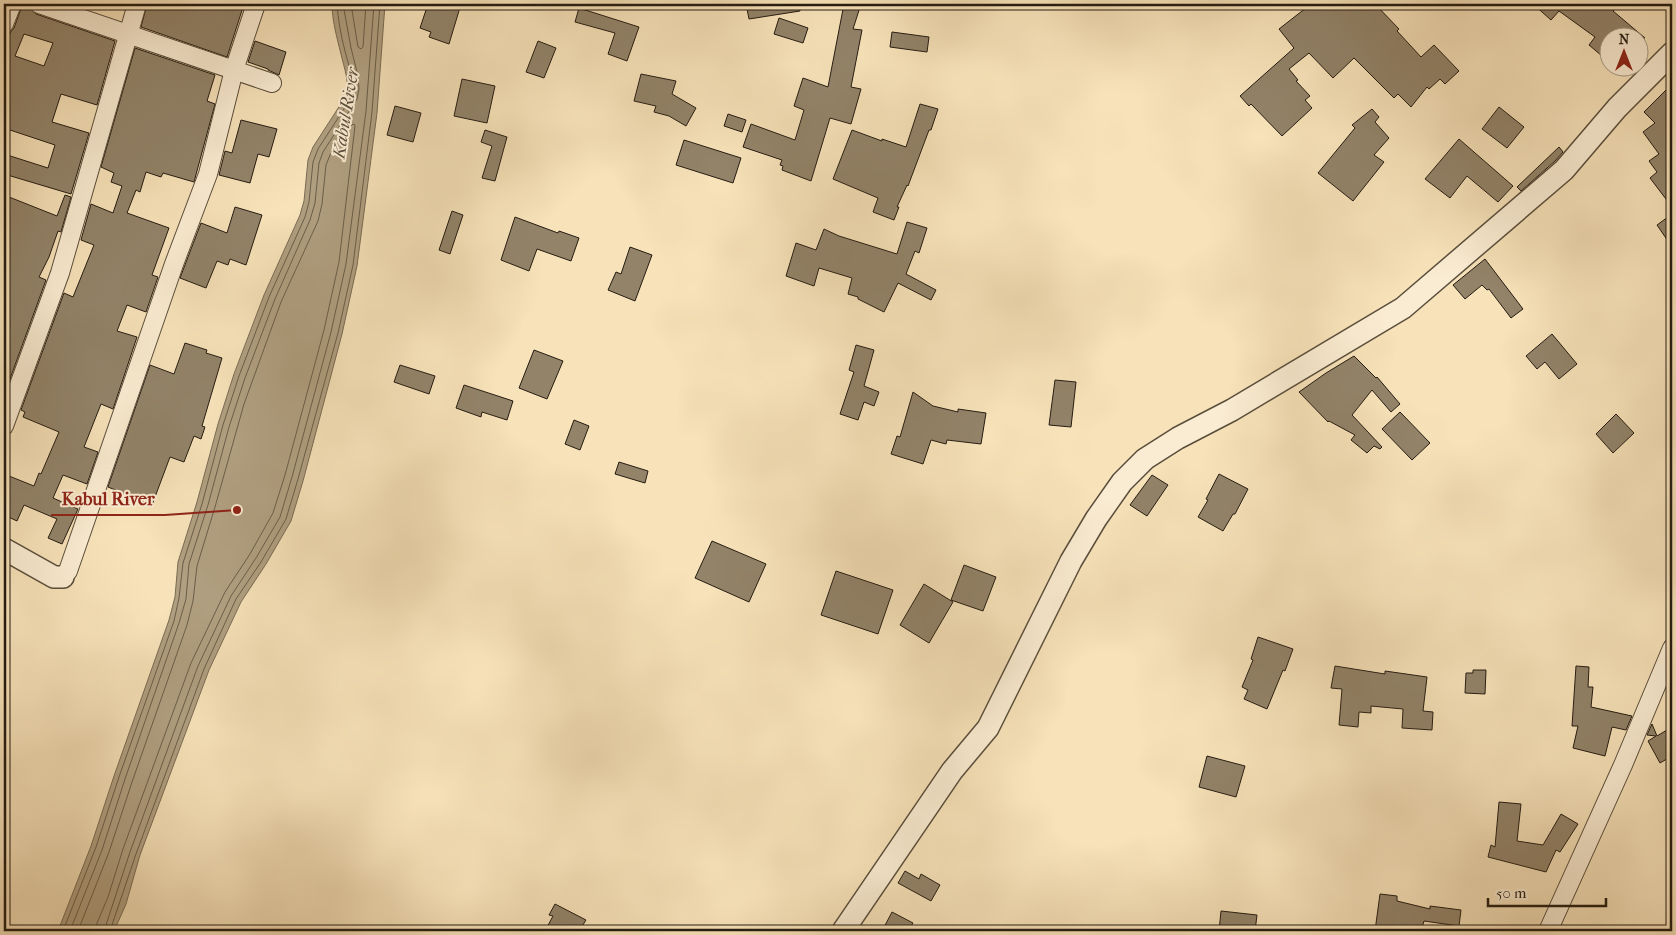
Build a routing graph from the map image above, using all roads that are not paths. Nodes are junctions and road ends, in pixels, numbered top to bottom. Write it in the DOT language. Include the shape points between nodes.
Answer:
graph roads {
  1 [pos="12,4"];
  2 [pos="39,4"];
  3 [pos="137,4"];
  4 [pos="256,4"];
  5 [pos="4,24"];
  6 [pos="128,34"];
  7 [pos="1672,53"];
  8 [pos="234,70"];
  9 [pos="272,84"];
  10 [pos="4,426"];
  11 [pos="4,549"];
  12 [pos="63,578"];
  13 [pos="1672,648"];
  14 [pos="843,931"];
  15 [pos="1548,931"];
  1 -- 5 [label="street"];
  2 -- 6 [label="street"];
  3 -- 6 [label="street"];
  4 -- 8 [label="street"];
  6 -- 8 [label="street"];
  6 -- 10 [label="street" via="60,273"];
  7 -- 14 [label="street" via="1617,108 1564,170 1403,308 1232,410 1178,438 1145,459 1122,482 1071,561 988,728 952,771"];
  8 -- 9 [label="street"];
  8 -- 12 [label="street" via="208,174"];
  11 -- 12 [label="street" via="54,577"];
  13 -- 15 [label="street"];
}
